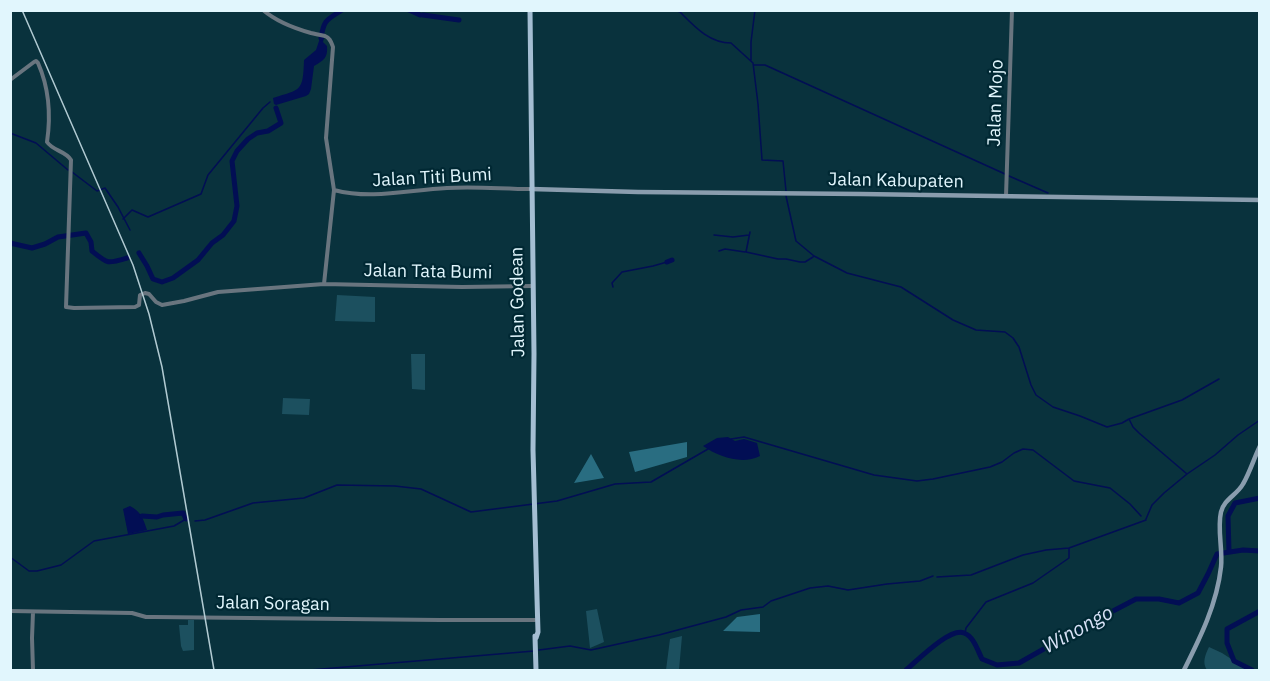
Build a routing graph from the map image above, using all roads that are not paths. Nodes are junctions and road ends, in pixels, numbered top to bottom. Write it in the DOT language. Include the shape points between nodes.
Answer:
graph roads {
  1 [pos="263,10"];
  2 [pos="530,10"];
  3 [pos="1012,10"];
  4 [pos="10,80"];
  5 [pos="531,189"];
  6 [pos="334,190"];
  7 [pos="1006,196"];
  8 [pos="1260,200"];
  9 [pos="324,284"];
  10 [pos="532,286"];
  11 [pos="1260,446"];
  12 [pos="536,594"];
  13 [pos="10,611"];
  14 [pos="33,612"];
  15 [pos="535,620"];
  16 [pos="536,638"];
  17 [pos="33,670"];
  18 [pos="536,670"];
  19 [pos="1184,670"];
  1 -- 6 [label="street" via="277,21 322,36 333,47 326,138"];
  2 -- 5 [label="main road, Jalan Godean"];
  3 -- 7 [label="street, Jalan Mojo"];
  4 -- 9 [label="street, Jalan Tata Bumi" via="38,63 47,90 47,142 72,162 66,306 135,307 143,294 149,294 162,305 218,292"];
  5 -- 6 [label="street, Jalan Titi Bumi" via="446,188 372,195"];
  5 -- 7 [label="main road, Jalan Kabupaten"];
  5 -- 10 [label="main road, Jalan Godean"];
  6 -- 9 [label="street"];
  7 -- 8 [label="main road, Jalan Kabupaten"];
  9 -- 10 [label="street, Jalan Tata Bumi"];
  10 -- 12 [label="main road, Jalan Godean"];
  11 -- 19 [label="main road" via="1242,486 1221,510 1222,564 1218,589"];
  12 -- 15 [label="main road, Jalan Godean"];
  12 -- 16 [label="main road, Jalan Godean"];
  13 -- 14 [label="street, Jalan Soragan"];
  14 -- 15 [label="street, Jalan Soragan" via="132,613 155,617"];
  14 -- 17 [label="street"];
  15 -- 16 [label="main road, Jalan Godean"];
  16 -- 18 [label="main road"];
}
